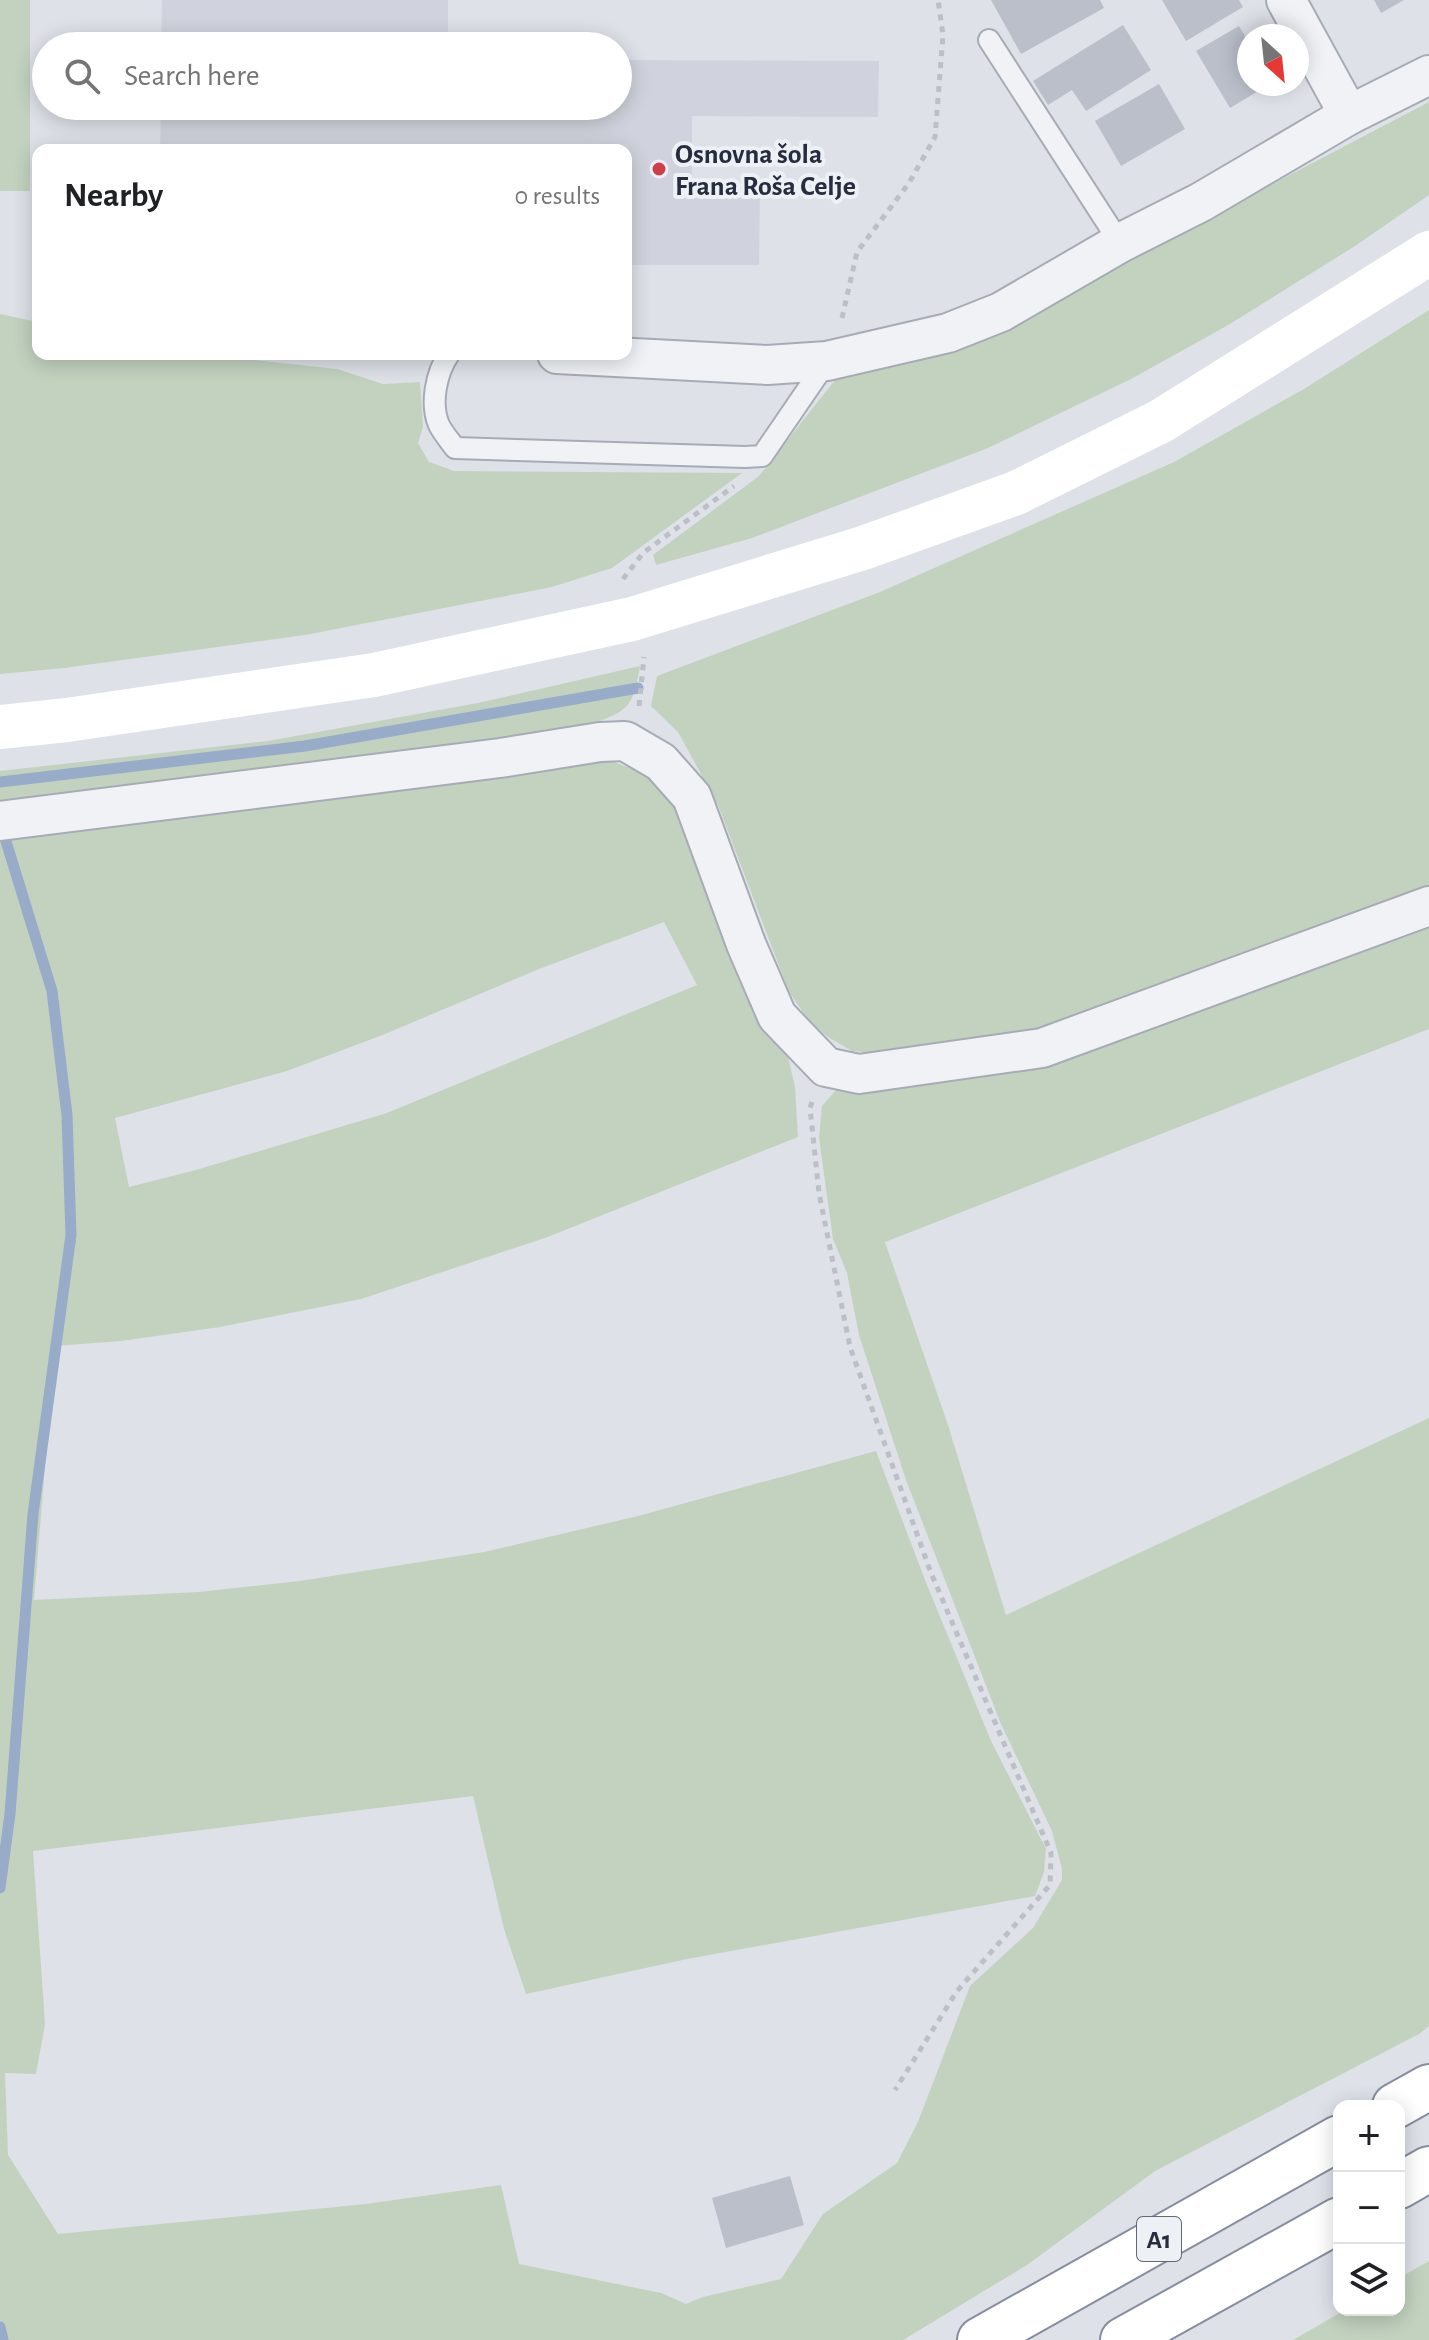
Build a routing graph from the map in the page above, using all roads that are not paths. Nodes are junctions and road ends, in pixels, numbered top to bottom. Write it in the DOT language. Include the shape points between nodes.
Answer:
graph roads {
  1 [pos="1286,0"];
  2 [pos="989,40"];
  3 [pos="1429,75"];
  4 [pos="1349,115"];
  5 [pos="1120,243"];
  6 [pos="1429,253"];
  7 [pos="632,358"];
  8 [pos="445,360"];
  9 [pos="827,361"];
  10 [pos="0,727"];
  11 [pos="0,821"];
  12 [pos="1429,906"];
  13 [pos="1429,2087"];
  14 [pos="1405,2100"];
  15 [pos="1333,2141"];
  16 [pos="1429,2169"];
  17 [pos="1405,2183"];
  18 [pos="1333,2223"];
  19 [pos="980,2340"];
  20 [pos="1123,2340"];
  1 -- 4 [label="street"];
  2 -- 5 [label="lane"];
  3 -- 4 [label="street"];
  4 -- 5 [label="street"];
  5 -- 9 [label="street" via="1001,312 948,333"];
  6 -- 10 [label="main road" via="1161,421 1016,493 863,548 626,600 374,675"];
  7 -- 9 [label="street" via="767,365"];
  8 -- 9 [label="lane" via="435,402 439,425 455,448 762,456"];
  11 -- 12 [label="street" via="625,741 661,762 692,797 777,1016 826,1067 859,1074 1042,1048"];
  13 -- 14 [label="main road"];
  15 -- 19 [label="main road, A1"];
  16 -- 17 [label="main road"];
  18 -- 20 [label="main road, A1"];
}
